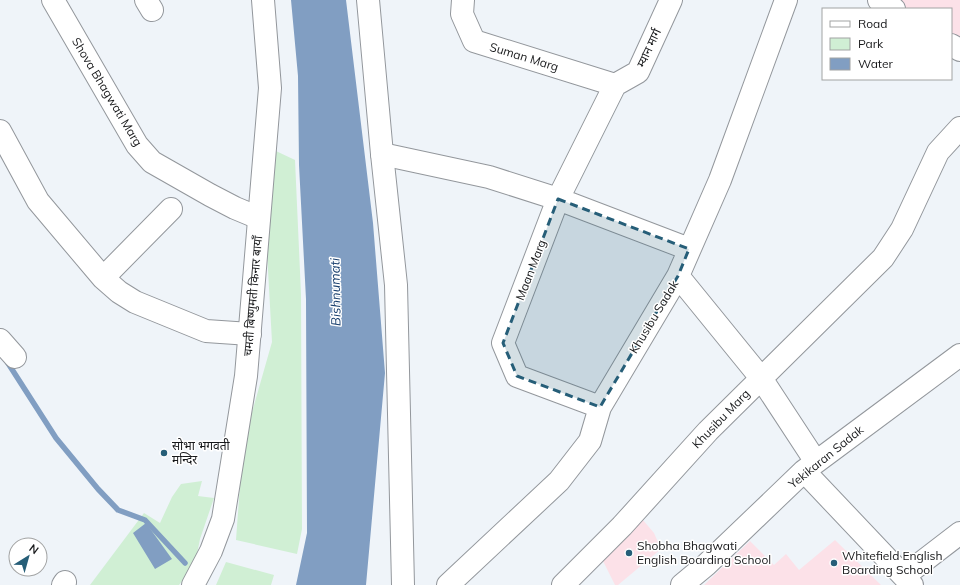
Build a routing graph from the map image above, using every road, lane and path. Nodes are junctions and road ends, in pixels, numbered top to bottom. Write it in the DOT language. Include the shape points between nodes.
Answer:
graph roads {
  1 [pos="53,0"];
  2 [pos="263,0"];
  3 [pos="368,0"];
  4 [pos="463,0"];
  5 [pos="671,0"];
  6 [pos="786,0"];
  7 [pos="879,0"];
  8 [pos="892,8"];
  9 [pos="615,85"];
  10 [pos="960,128"];
  11 [pos="0,131"];
  12 [pos="382,154"];
  13 [pos="558,199"];
  14 [pos="172,209"];
  15 [pos="260,218"];
  16 [pos="689,249"];
  17 [pos="678,276"];
  18 [pos="103,278"];
  19 [pos="250,334"];
  20 [pos="0,340"];
  21 [pos="960,355"];
  22 [pos="15,357"];
  23 [pos="761,378"];
  24 [pos="600,407"];
  25 [pos="810,466"];
  26 [pos="960,533"];
  27 [pos="908,580"];
  28 [pos="194,585"];
  29 [pos="403,585"];
  30 [pos="448,585"];
  31 [pos="563,585"];
  32 [pos="682,585"];
  1 -- 15 [label="street, Shova Bhagwati Marg" via="137,145 152,162 210,195"];
  2 -- 15 [label="street, चमती बिष्णुमती किनार बायाँ" via="270,88"];
  3 -- 12 [label="street"];
  4 -- 9 [label="street, Suman Marg" via="462,14 474,41"];
  5 -- 9 [label="street, म्यान मार्ग" via="638,72"];
  6 -- 16 [label="street, Khusibu Sadak" via="720,180"];
  7 -- 8 [label="street"];
  9 -- 13 [label="street, Maan Marg"];
  10 -- 23 [label="street, Khusibu Marg" via="938,152 902,229 883,258"];
  11 -- 18 [label="street" via="38,201"];
  12 -- 13 [label="street" via="489,177"];
  12 -- 29 [label="street" via="396,285"];
  13 -- 16 [label="street"];
  13 -- 24 [label="street, Maan Marg" via="503,343 516,376"];
  14 -- 18 [label="street"];
  15 -- 19 [label="street, चमती बिष्णुमती किनार बायाँ"];
  16 -- 17 [label="street, Khusibu Sadak"];
  17 -- 23 [label="street"];
  17 -- 24 [label="street, Khusibu Sadak"];
  18 -- 19 [label="street" via="135,302 206,331"];
  19 -- 28 [label="street, चमती बिष्णुमती किनार बायाँ" via="246,376 223,519"];
  20 -- 22 [label="street"];
  21 -- 25 [label="street, Yekikaran Sadak"];
  23 -- 25 [label="street"];
  23 -- 31 [label="street, Khusibu Marg"];
  24 -- 30 [label="street, Khusibu Sadak" via="590,441 559,481"];
  25 -- 27 [label="street"];
  25 -- 32 [label="street, Yekikaran Sadak"];
  26 -- 27 [label="street"];
}
